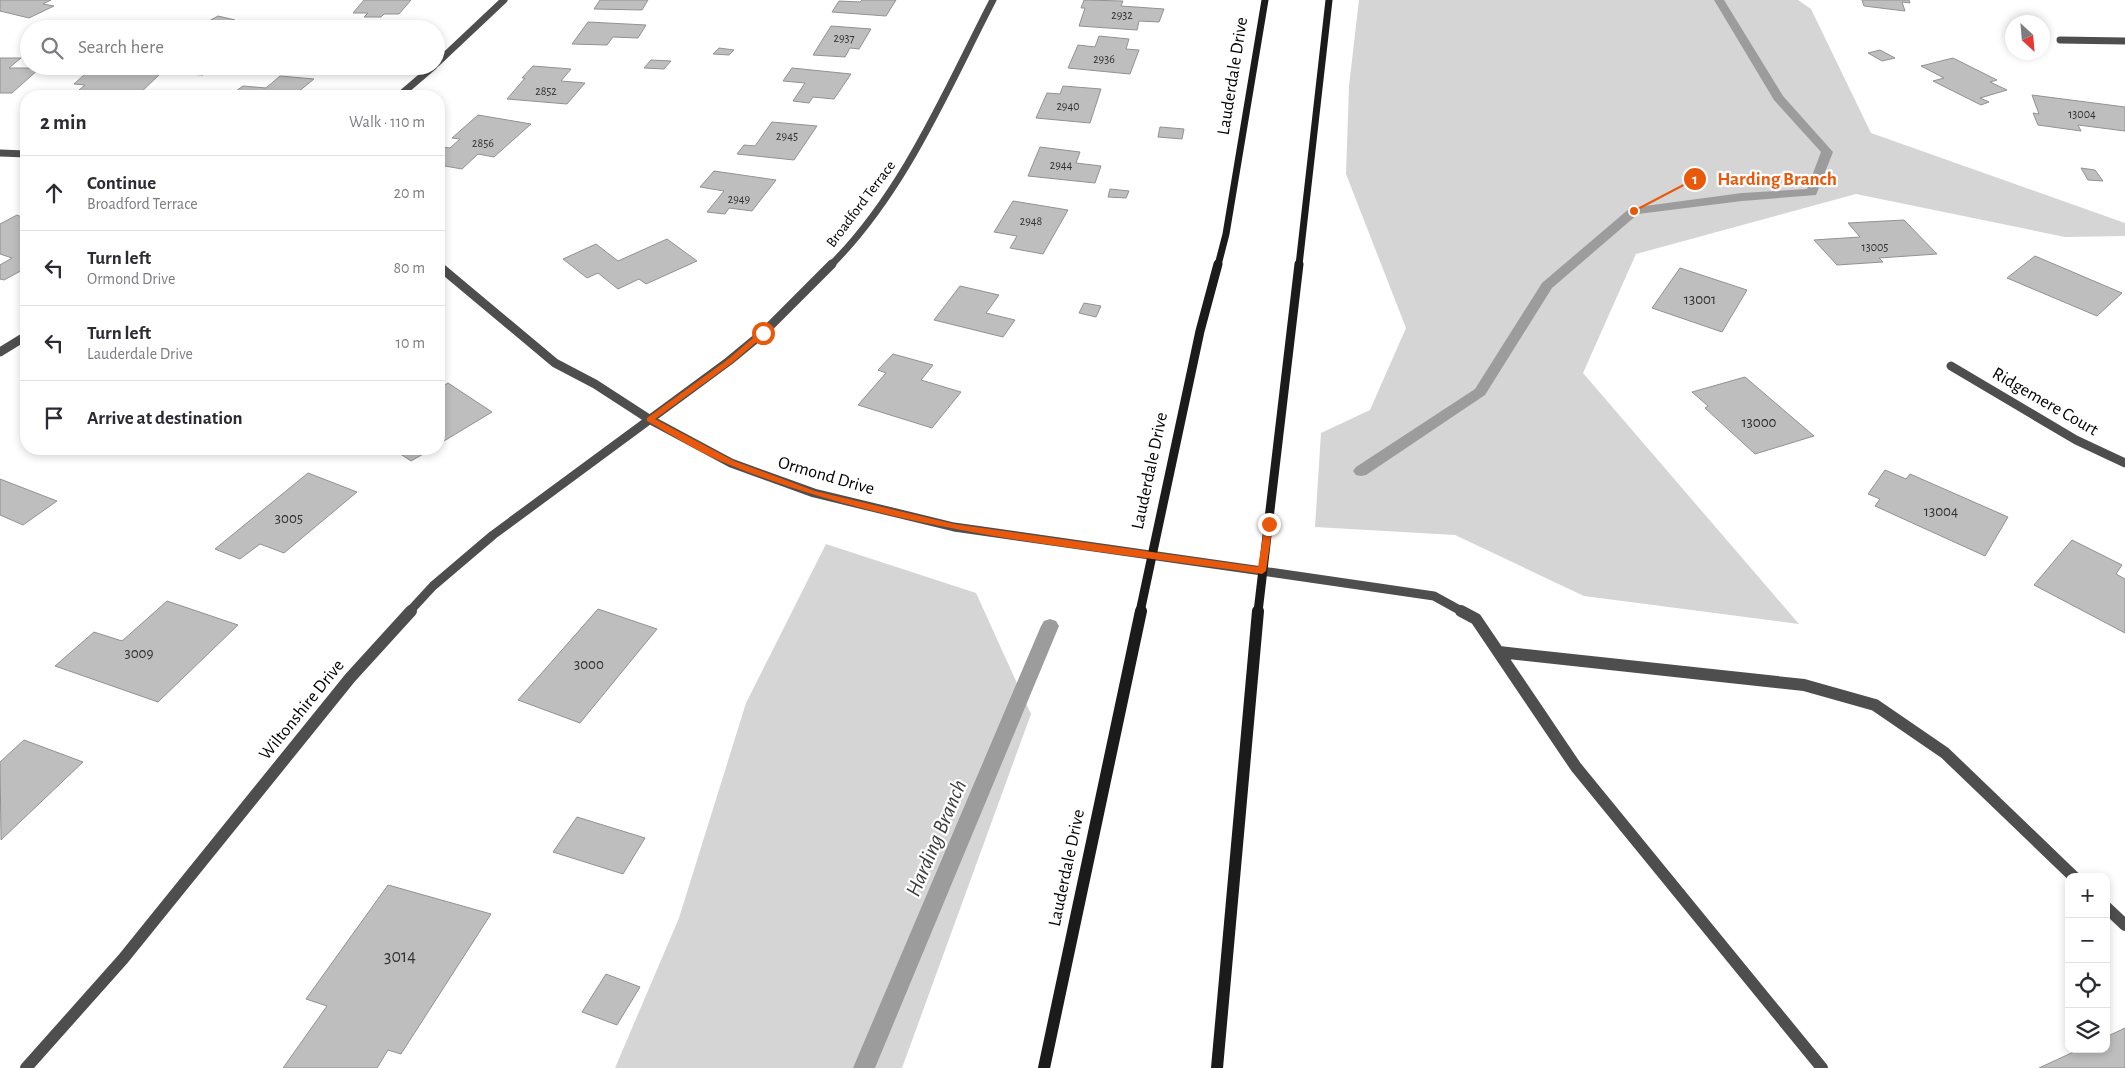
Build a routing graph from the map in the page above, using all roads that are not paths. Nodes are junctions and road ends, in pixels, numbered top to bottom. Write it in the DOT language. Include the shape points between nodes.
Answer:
graph roads {
  1 [pos="504,0"];
  2 [pos="993,0"];
  3 [pos="1265,0"];
  4 [pos="1329,0"];
  5 [pos="2060,40"];
  6 [pos="2125,41"];
  7 [pos="445,56"];
  8 [pos="423,75"];
  9 [pos="406,90"];
  10 [pos="0,153"];
  11 [pos="20,154"];
  12 [pos="445,271"];
  13 [pos="20,340"];
  14 [pos="0,352"];
  15 [pos="1951,366"];
  16 [pos="649,419"];
  17 [pos="2125,462"];
  18 [pos="1152,555"];
  19 [pos="1262,571"];
  20 [pos="1499,652"];
  21 [pos="2070,873"];
  22 [pos="2110,911"];
  23 [pos="2125,925"];
  24 [pos="26,1068"];
  25 [pos="1044,1068"];
  26 [pos="1217,1068"];
  27 [pos="1822,1068"];
  1 -- 7 [label="street"];
  2 -- 16 [label="street, Broadford Terrace" via="908,164 852,244 763,333"];
  3 -- 18 [label="main road, Lauderdale Drive" via="1226,234 1200,331"];
  4 -- 19 [label="main road"];
  5 -- 6 [label="street"];
  8 -- 9 [label="street"];
  10 -- 11 [label="street"];
  12 -- 16 [label="street, Ormond Drive" via="555,363"];
  13 -- 14 [label="street"];
  15 -- 17 [label="street, Ridgemere Court" via="2076,440"];
  16 -- 18 [label="street, Ormond Drive" via="731,463 814,493 954,527"];
  16 -- 24 [label="street, Wiltonshire Drive" via="493,535 433,586 350,678 123,959"];
  18 -- 19 [label="street, Ormond Drive"];
  18 -- 25 [label="main road, Lauderdale Drive"];
  19 -- 20 [label="street, Ormond Drive" via="1434,596 1476,619"];
  19 -- 26 [label="main road"];
  20 -- 21 [label="street" via="1804,685 1876,705 1945,753"];
  20 -- 27 [label="street, Ormond Drive" via="1576,767"];
  22 -- 23 [label="street"];
}
